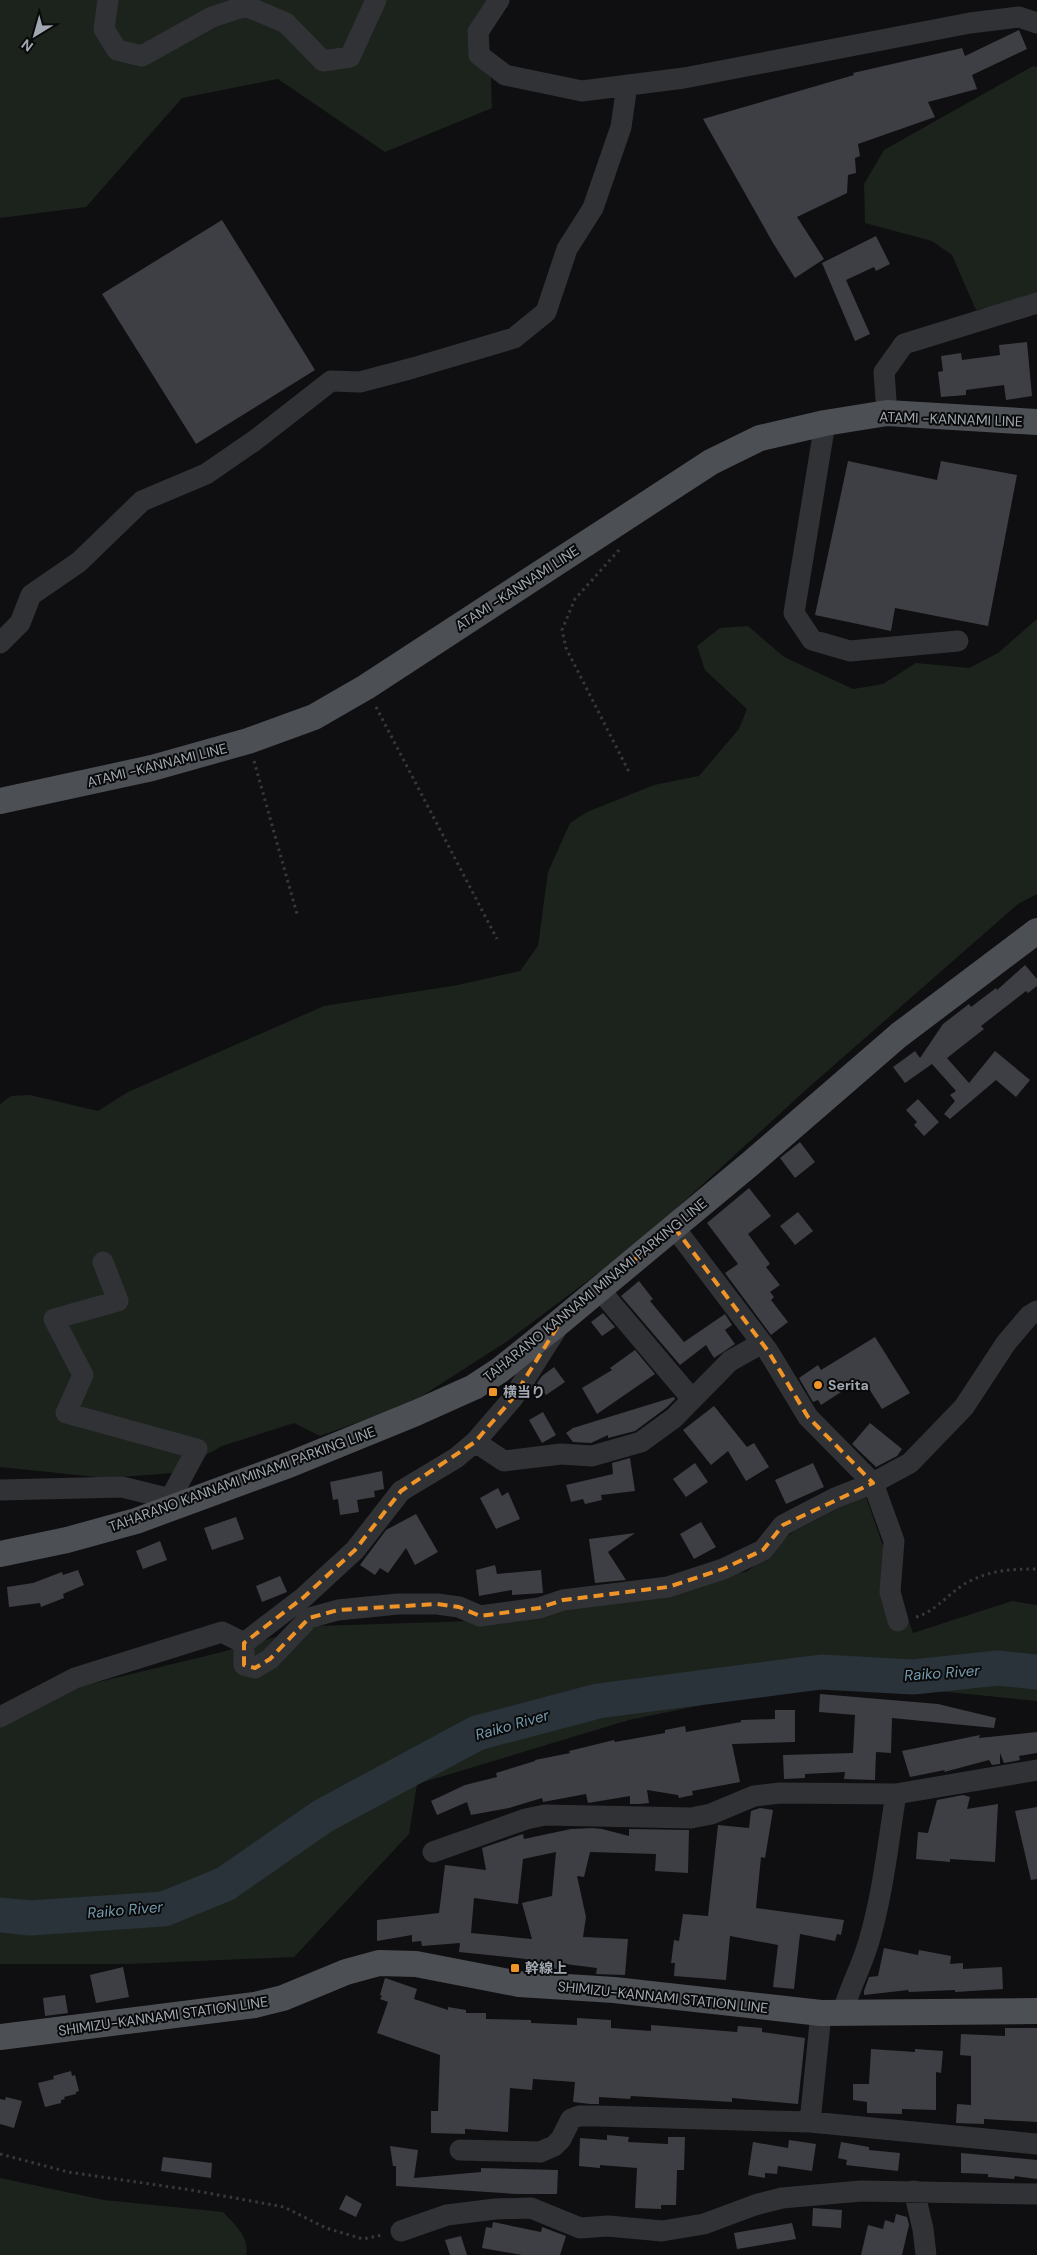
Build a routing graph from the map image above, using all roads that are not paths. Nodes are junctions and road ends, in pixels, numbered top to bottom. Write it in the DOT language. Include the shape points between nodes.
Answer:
graph roads {
  1 [pos="108,0"];
  2 [pos="376,0"];
  3 [pos="499,0"];
  4 [pos="1026,13"];
  5 [pos="627,85"];
  6 [pos="1037,303"];
  7 [pos="887,413"];
  8 [pos="1037,422"];
  9 [pos="825,423"];
  10 [pos="958,641"];
  11 [pos="0,643"];
  12 [pos="0,801"];
  13 [pos="1037,931"];
  14 [pos="674,1227"];
  15 [pos="103,1262"];
  16 [pos="599,1289"];
  17 [pos="1037,1311"];
  18 [pos="561,1321"];
  19 [pos="762,1343"];
  20 [pos="692,1399"];
  21 [pos="475,1442"];
  22 [pos="873,1483"];
  23 [pos="0,1490"];
  24 [pos="178,1501"];
  25 [pos="0,1554"];
  26 [pos="898,1621"];
  27 [pos="244,1642"];
  28 [pos="0,1717"];
  29 [pos="1037,1770"];
  30 [pos="896,1794"];
  31 [pos="433,1852"];
  32 [pos="1037,2011"];
  33 [pos="832,2013"];
  34 [pos="0,2037"];
  35 [pos="810,2122"];
  36 [pos="1037,2144"];
  37 [pos="460,2150"];
  38 [pos="914,2191"];
  39 [pos="1037,2194"];
  40 [pos="401,2231"];
  41 [pos="926,2255"];
  1 -- 2 [label="street" via="104,29 117,50 142,56 212,18 246,6 286,23 323,61 350,57"];
  3 -- 5 [label="street" via="478,32 479,55 505,75 582,91"];
  4 -- 5 [label="street" via="684,78"];
  5 -- 11 [label="street" via="621,127 596,200 567,250 546,312 514,338 360,382 331,381 206,474 142,501 79,562 31,595 20,624"];
  6 -- 7 [label="street" via="904,344 884,372"];
  7 -- 8 [label="main road, ATAMI -KANNAMI LINE"];
  7 -- 9 [label="main road, ATAMI -KANNAMI LINE"];
  9 -- 10 [label="street" via="794,613 812,640 850,651"];
  9 -- 12 [label="main road, ATAMI -KANNAMI LINE" via="760,438 710,462 366,687 314,717 248,741 152,768"];
  13 -- 14 [label="main road, TAHARANO KANNAMI MINAMI PARKING LINE" via="899,1035"];
  14 -- 16 [label="main road, TAHARANO KANNAMI MINAMI PARKING LINE"];
  14 -- 19 [label="street"];
  15 -- 24 [label="street" via="118,1301 54,1320 83,1375 66,1413 197,1449"];
  16 -- 18 [label="main road, TAHARANO KANNAMI MINAMI PARKING LINE"];
  16 -- 20 [label="street"];
  17 -- 22 [label="street" via="1006,1343 964,1407 928,1446 910,1463"];
  18 -- 21 [label="street" via="513,1398"];
  18 -- 24 [label="main road, TAHARANO KANNAMI MINAMI PARKING LINE" via="474,1387 300,1460"];
  19 -- 20 [label="street" via="730,1362"];
  19 -- 22 [label="street" via="808,1417"];
  20 -- 21 [label="street" via="674,1418 641,1442 592,1456 560,1454 504,1461"];
  21 -- 27 [label="street" via="456,1458 401,1491 355,1550 304,1597"];
  22 -- 26 [label="street" via="894,1541 890,1592"];
  22 -- 27 [label="street" via="835,1498 784,1526 763,1550 723,1569 668,1587 562,1600 539,1608 480,1616 459,1607 437,1604 338,1610 309,1618 270,1659 255,1668 244,1665"];
  23 -- 24 [label="street" via="122,1486"];
  24 -- 25 [label="main road, TAHARANO KANNAMI MINAMI PARKING LINE" via="136,1521"];
  27 -- 28 [label="street" via="222,1632 212,1635 74,1678"];
  29 -- 30 [label="street"];
  30 -- 31 [label="street" via="780,1793 754,1796 711,1814 691,1818 545,1814"];
  30 -- 33 [label="street" via="876,1916 868,1944 847,1997"];
  32 -- 33 [label="main road, SHIMIZU-KANNAMI STATION LINE"];
  33 -- 34 [label="main road, SHIMIZU-KANNAMI STATION LINE" via="614,1990 519,1984 416,1964 379,1963 255,2005"];
  33 -- 35 [label="street"];
  35 -- 36 [label="street"];
  35 -- 37 [label="street" via="578,2116 571,2119 558,2142 540,2152"];
  38 -- 39 [label="street"];
  38 -- 40 [label="street" via="782,2198 754,2204 704,2224 662,2231 608,2226 580,2228 531,2208 447,2215"];
  38 -- 41 [label="street"];
}
